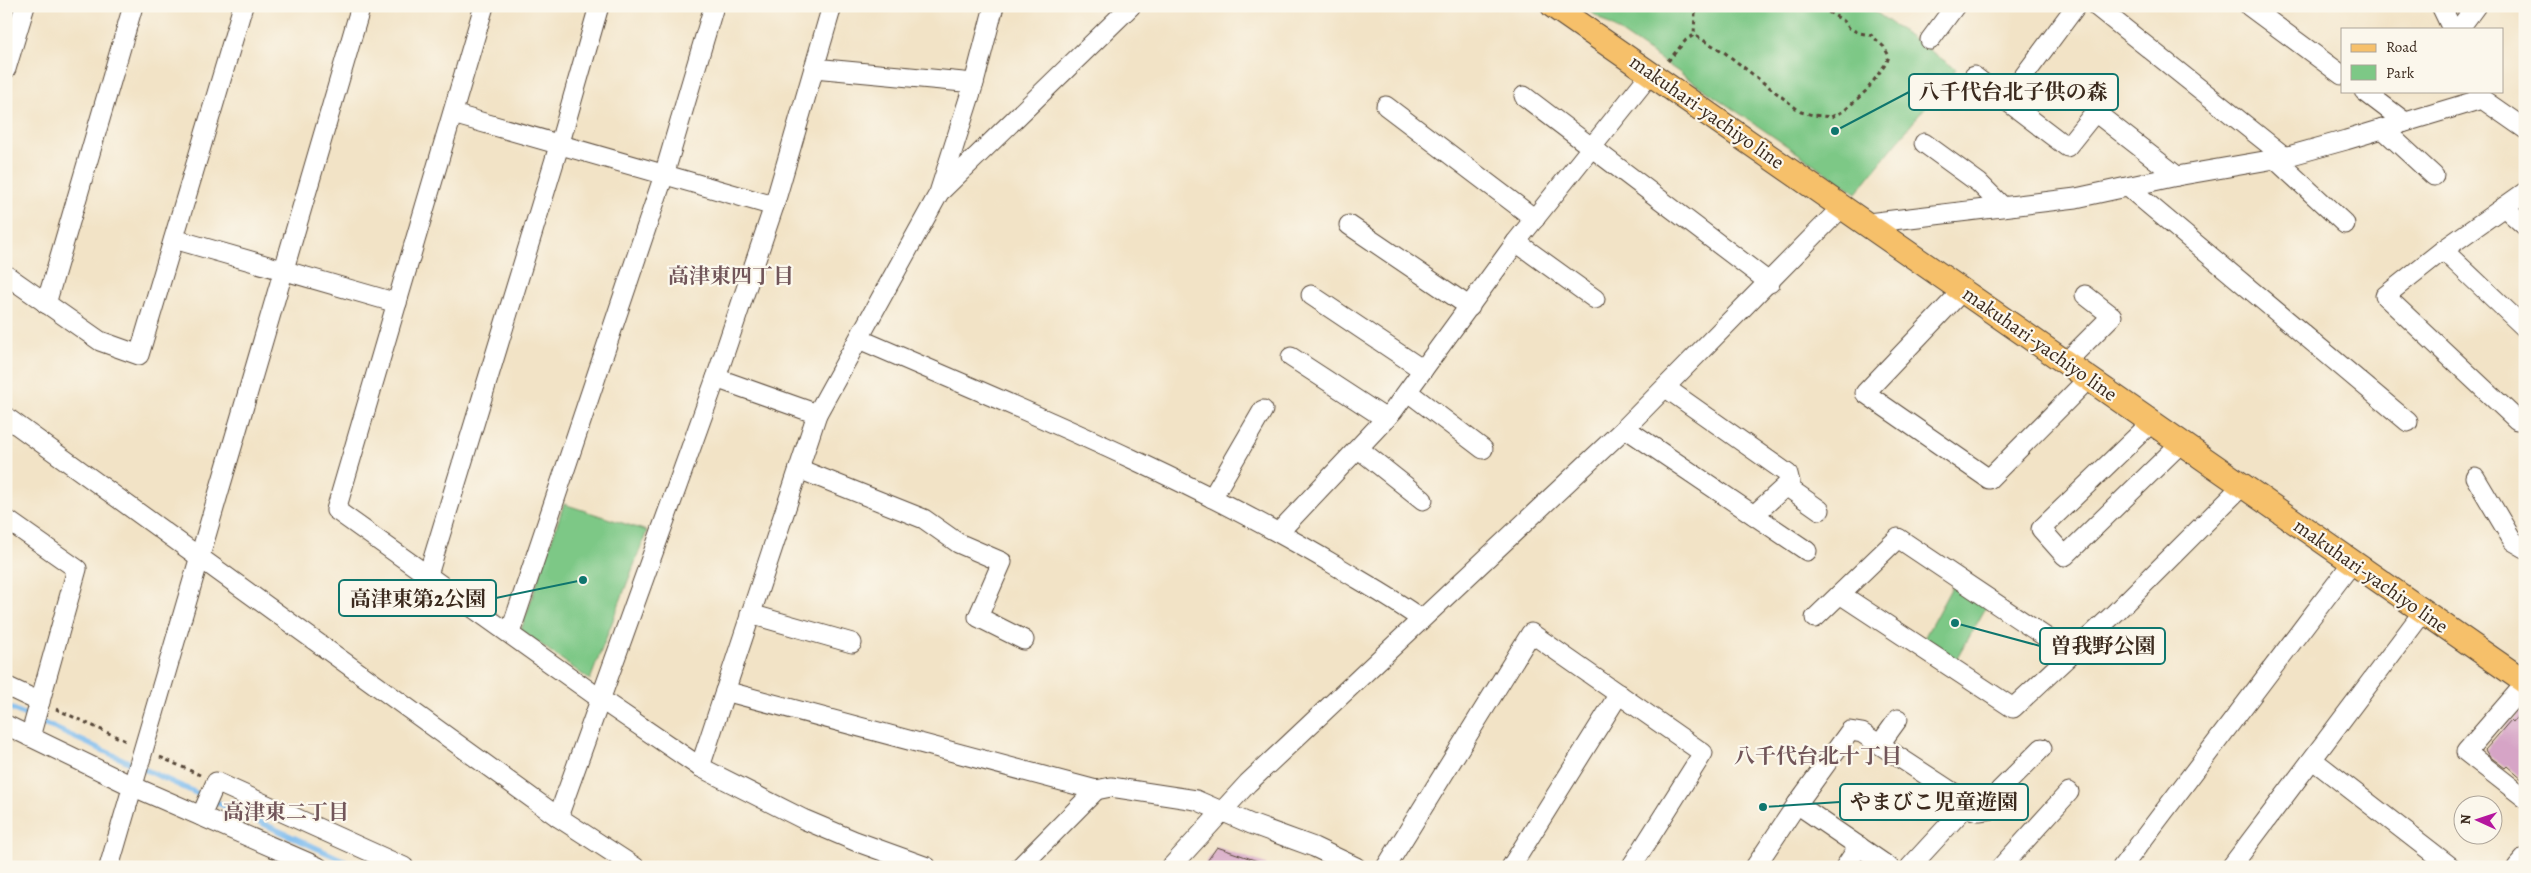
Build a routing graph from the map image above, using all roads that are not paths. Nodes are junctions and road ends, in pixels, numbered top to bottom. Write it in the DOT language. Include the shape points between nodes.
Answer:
graph roads {
  1 [pos="25,6"];
  2 [pos="133,6"];
  3 [pos="242,6"];
  4 [pos="361,6"];
  5 [pos="484,6"];
  6 [pos="600,6"];
  7 [pos="714,6"];
  8 [pos="832,6"];
  9 [pos="994,6"];
  10 [pos="1131,6"];
  11 [pos="1553,6"];
  12 [pos="2076,6"];
  13 [pos="2096,6"];
  14 [pos="2250,6"];
  15 [pos="2442,6"];
  16 [pos="2476,6"];
  17 [pos="1953,7"];
  18 [pos="2452,28"];
  19 [pos="2460,28"];
  20 [pos="1930,40"];
  21 [pos="814,68"];
  22 [pos="1658,68"];
  23 [pos="6,70"];
  24 [pos="2341,74"];
  25 [pos="1974,76"];
  26 [pos="974,83"];
  27 [pos="2365,92"];
  28 [pos="2480,95"];
  29 [pos="1524,96"];
  30 [pos="2006,100"];
  31 [pos="1386,106"];
  32 [pos="453,114"];
  33 [pos="2405,122"];
  34 [pos="2384,129"];
  35 [pos="2525,129"];
  36 [pos="1924,143"];
  37 [pos="559,146"];
  38 [pos="1592,148"];
  39 [pos="2280,158"];
  40 [pos="664,175"];
  41 [pos="2177,176"];
  42 [pos="2434,176"];
  43 [pos="2128,187"];
  44 [pos="2525,192"];
  45 [pos="939,193"];
  46 [pos="774,206"];
  47 [pos="1843,206"];
  48 [pos="2002,206"];
  49 [pos="2504,207"];
  50 [pos="1535,219"];
  51 [pos="1868,223"];
  52 [pos="2345,224"];
  53 [pos="1349,225"];
  54 [pos="2525,226"];
  55 [pos="174,239"];
  56 [pos="1516,242"];
  57 [pos="2443,250"];
  58 [pos="284,269"];
  59 [pos="6,275"];
  60 [pos="1770,283"];
  61 [pos="1963,290"];
  62 [pos="1311,295"];
  63 [pos="2085,295"];
  64 [pos="1595,299"];
  65 [pos="397,303"];
  66 [pos="46,304"];
  67 [pos="1470,307"];
  68 [pos="2525,328"];
  69 [pos="859,339"];
  70 [pos="1291,357"];
  71 [pos="2066,362"];
  72 [pos="1422,370"];
  73 [pos="716,378"];
  74 [pos="2089,378"];
  75 [pos="1666,388"];
  76 [pos="1408,392"];
  77 [pos="1262,410"];
  78 [pos="817,414"];
  79 [pos="2525,414"];
  80 [pos="6,417"];
  81 [pos="1386,419"];
  82 [pos="2152,422"];
  83 [pos="2408,422"];
  84 [pos="1625,428"];
  85 [pos="2181,443"];
  86 [pos="1359,449"];
  87 [pos="1483,449"];
  88 [pos="799,470"];
  89 [pos="2474,477"];
  90 [pos="1786,486"];
  91 [pos="2242,486"];
  92 [pos="1212,498"];
  93 [pos="1424,500"];
  94 [pos="1820,510"];
  95 [pos="1754,515"];
  96 [pos="6,518"];
  97 [pos="1279,532"];
  98 [pos="2525,548"];
  99 [pos="1807,551"];
  100 [pos="199,556"];
  101 [pos="2352,563"];
  102 [pos="428,575"];
  103 [pos="1840,594"];
  104 [pos="2423,612"];
  105 [pos="750,614"];
  106 [pos="1815,618"];
  107 [pos="1421,619"];
  108 [pos="510,633"];
  109 [pos="1024,640"];
  110 [pos="852,643"];
  111 [pos="2071,654"];
  112 [pos="2525,683"];
  113 [pos="6,686"];
  114 [pos="725,691"];
  115 [pos="1619,694"];
  116 [pos="599,698"];
  117 [pos="39,705"];
  118 [pos="1898,718"];
  119 [pos="6,725"];
  120 [pos="31,733"];
  121 [pos="1880,744"];
  122 [pos="2042,748"];
  123 [pos="2313,760"];
  124 [pos="700,768"];
  125 [pos="133,783"];
  126 [pos="1096,790"];
  127 [pos="2069,792"];
  128 [pos="2525,798"];
  129 [pos="1797,804"];
  130 [pos="1965,808"];
  131 [pos="1221,810"];
  132 [pos="201,816"];
  133 [pos="558,817"];
  134 [pos="1859,846"];
  135 [pos="2525,858"];
  136 [pos="109,867"];
  137 [pos="318,867"];
  138 [pos="404,867"];
  139 [pos="635,867"];
  140 [pos="927,867"];
  141 [pos="1020,867"];
  142 [pos="1171,867"];
  143 [pos="1356,867"];
  144 [pos="1386,867"];
  145 [pos="1511,867"];
  146 [pos="1631,867"];
  147 [pos="1756,867"];
  148 [pos="1845,867"];
  149 [pos="1889,867"];
  150 [pos="1910,867"];
  151 [pos="2001,867"];
  152 [pos="2122,867"];
  153 [pos="2231,867"];
  154 [pos="2451,867"];
  155 [pos="2517,867"];
  1 -- 23 [label="street"];
  2 -- 66 [label="street"];
  3 -- 55 [label="street"];
  4 -- 58 [label="street"];
  5 -- 32 [label="street"];
  6 -- 37 [label="street"];
  7 -- 40 [label="street"];
  8 -- 21 [label="street"];
  9 -- 26 [label="street"];
  10 -- 45 [label="street"];
  11 -- 22 [label="main road, makuhari-yachiyo line"];
  12 -- 30 [label="street"];
  13 -- 39 [label="street"];
  14 -- 24 [label="street"];
  15 -- 18 [label="street"];
  16 -- 19 [label="street"];
  17 -- 20 [label="street"];
  21 -- 26 [label="street"];
  21 -- 46 [label="street"];
  22 -- 38 [label="street"];
  22 -- 47 [label="main road, makuhari-yachiyo line"];
  25 -- 30 [label="street"];
  26 -- 45 [label="street"];
  27 -- 33 [label="street"];
  28 -- 33 [label="street"];
  28 -- 35 [label="street"];
  29 -- 38 [label="street"];
  30 -- 41 [label="street" via="2067,147 2095,112"];
  31 -- 50 [label="street"];
  32 -- 37 [label="street"];
  32 -- 65 [label="street"];
  33 -- 34 [label="street"];
  34 -- 39 [label="street"];
  34 -- 42 [label="street"];
  36 -- 48 [label="street" via="1979,183"];
  37 -- 40 [label="street"];
  37 -- 102 [label="street"];
  38 -- 50 [label="street"];
  38 -- 60 [label="street"];
  39 -- 41 [label="street"];
  39 -- 52 [label="street"];
  40 -- 46 [label="street"];
  40 -- 108 [label="street"];
  41 -- 43 [label="street"];
  43 -- 48 [label="street" via="2076,198"];
  43 -- 83 [label="street"];
  44 -- 49 [label="street"];
  45 -- 69 [label="street"];
  46 -- 73 [label="street"];
  47 -- 51 [label="main road, makuhari-yachiyo line"];
  47 -- 60 [label="street"];
  48 -- 51 [label="street"];
  49 -- 54 [label="street"];
  49 -- 57 [label="street"];
  50 -- 56 [label="street"];
  51 -- 61 [label="main road, makuhari-yachiyo line"];
  53 -- 67 [label="street"];
  55 -- 58 [label="street"];
  55 -- 66 [label="street" via="139,355 100,341"];
  56 -- 64 [label="street"];
  56 -- 67 [label="street"];
  57 -- 68 [label="street"];
  57 -- 79 [label="street" via="2385,296 2517,420"];
  58 -- 65 [label="street"];
  58 -- 100 [label="street"];
  59 -- 66 [label="street"];
  60 -- 75 [label="street"];
  61 -- 71 [label="main road, makuhari-yachiyo line"];
  61 -- 74 [label="street" via="1865,393 1989,479"];
  62 -- 72 [label="street"];
  63 -- 71 [label="street" via="2112,316"];
  65 -- 102 [label="street" via="336,510"];
  67 -- 72 [label="street"];
  69 -- 78 [label="street"];
  69 -- 92 [label="street" via="1114,451"];
  70 -- 81 [label="street"];
  71 -- 74 [label="main road, makuhari-yachiyo line"];
  72 -- 76 [label="street"];
  73 -- 78 [label="street"];
  73 -- 116 [label="street"];
  74 -- 82 [label="main road, makuhari-yachiyo line"];
  75 -- 84 [label="street"];
  75 -- 90 [label="street" via="1788,474 1790,482"];
  76 -- 81 [label="street"];
  76 -- 87 [label="street"];
  77 -- 92 [label="street"];
  78 -- 88 [label="street"];
  80 -- 100 [label="street"];
  81 -- 86 [label="street"];
  82 -- 85 [label="main road, makuhari-yachiyo line"];
  82 -- 85 [label="street" via="2041,529 2065,556"];
  84 -- 95 [label="street"];
  84 -- 107 [label="street"];
  85 -- 91 [label="main road, makuhari-yachiyo line"];
  86 -- 93 [label="street"];
  86 -- 97 [label="street"];
  88 -- 105 [label="street"];
  88 -- 109 [label="street" via="924,518 958,543 1002,562 978,616"];
  89 -- 98 [label="street" via="2513,541"];
  90 -- 94 [label="street"];
  90 -- 95 [label="street"];
  91 -- 101 [label="main road, makuhari-yachiyo line"];
  91 -- 111 [label="street"];
  92 -- 97 [label="street"];
  95 -- 99 [label="street"];
  96 -- 117 [label="street" via="77,569"];
  97 -- 107 [label="street"];
  100 -- 125 [label="street"];
  100 -- 133 [label="street"];
  101 -- 104 [label="main road, makuhari-yachiyo line"];
  101 -- 152 [label="street"];
  102 -- 108 [label="street"];
  103 -- 106 [label="street"];
  103 -- 111 [label="street" via="2013,708"];
  103 -- 111 [label="street" via="1898,538"];
  104 -- 112 [label="main road, makuhari-yachiyo line"];
  104 -- 123 [label="street"];
  105 -- 110 [label="street"];
  105 -- 114 [label="street"];
  107 -- 131 [label="street"];
  108 -- 116 [label="street"];
  112 -- 128 [label="street" via="2466,752"];
  113 -- 117 [label="street"];
  114 -- 124 [label="street"];
  114 -- 126 [label="street"];
  115 -- 144 [label="street" via="1531,634"];
  115 -- 145 [label="street"];
  115 -- 146 [label="street" via="1704,753"];
  116 -- 124 [label="street"];
  116 -- 133 [label="street"];
  117 -- 120 [label="street"];
  118 -- 121 [label="street"];
  119 -- 120 [label="street"];
  120 -- 125 [label="street"];
  121 -- 129 [label="street" via="1862,733 1850,732"];
  121 -- 130 [label="street" via="1969,803"];
  122 -- 130 [label="street" via="2000,790 1993,809"];
  123 -- 153 [label="street"];
  123 -- 154 [label="street"];
  124 -- 140 [label="street" via="803,819"];
  125 -- 132 [label="street"];
  125 -- 136 [label="street"];
  126 -- 131 [label="street" via="1111,787 1196,800"];
  126 -- 141 [label="street"];
  127 -- 151 [label="street"];
  129 -- 134 [label="street"];
  129 -- 147 [label="street"];
  130 -- 150 [label="street"];
  131 -- 142 [label="street"];
  131 -- 143 [label="street"];
  132 -- 137 [label="street"];
  132 -- 138 [label="street" via="216,782"];
  133 -- 139 [label="street"];
  134 -- 148 [label="street"];
  134 -- 149 [label="street"];
  135 -- 155 [label="street"];
}
